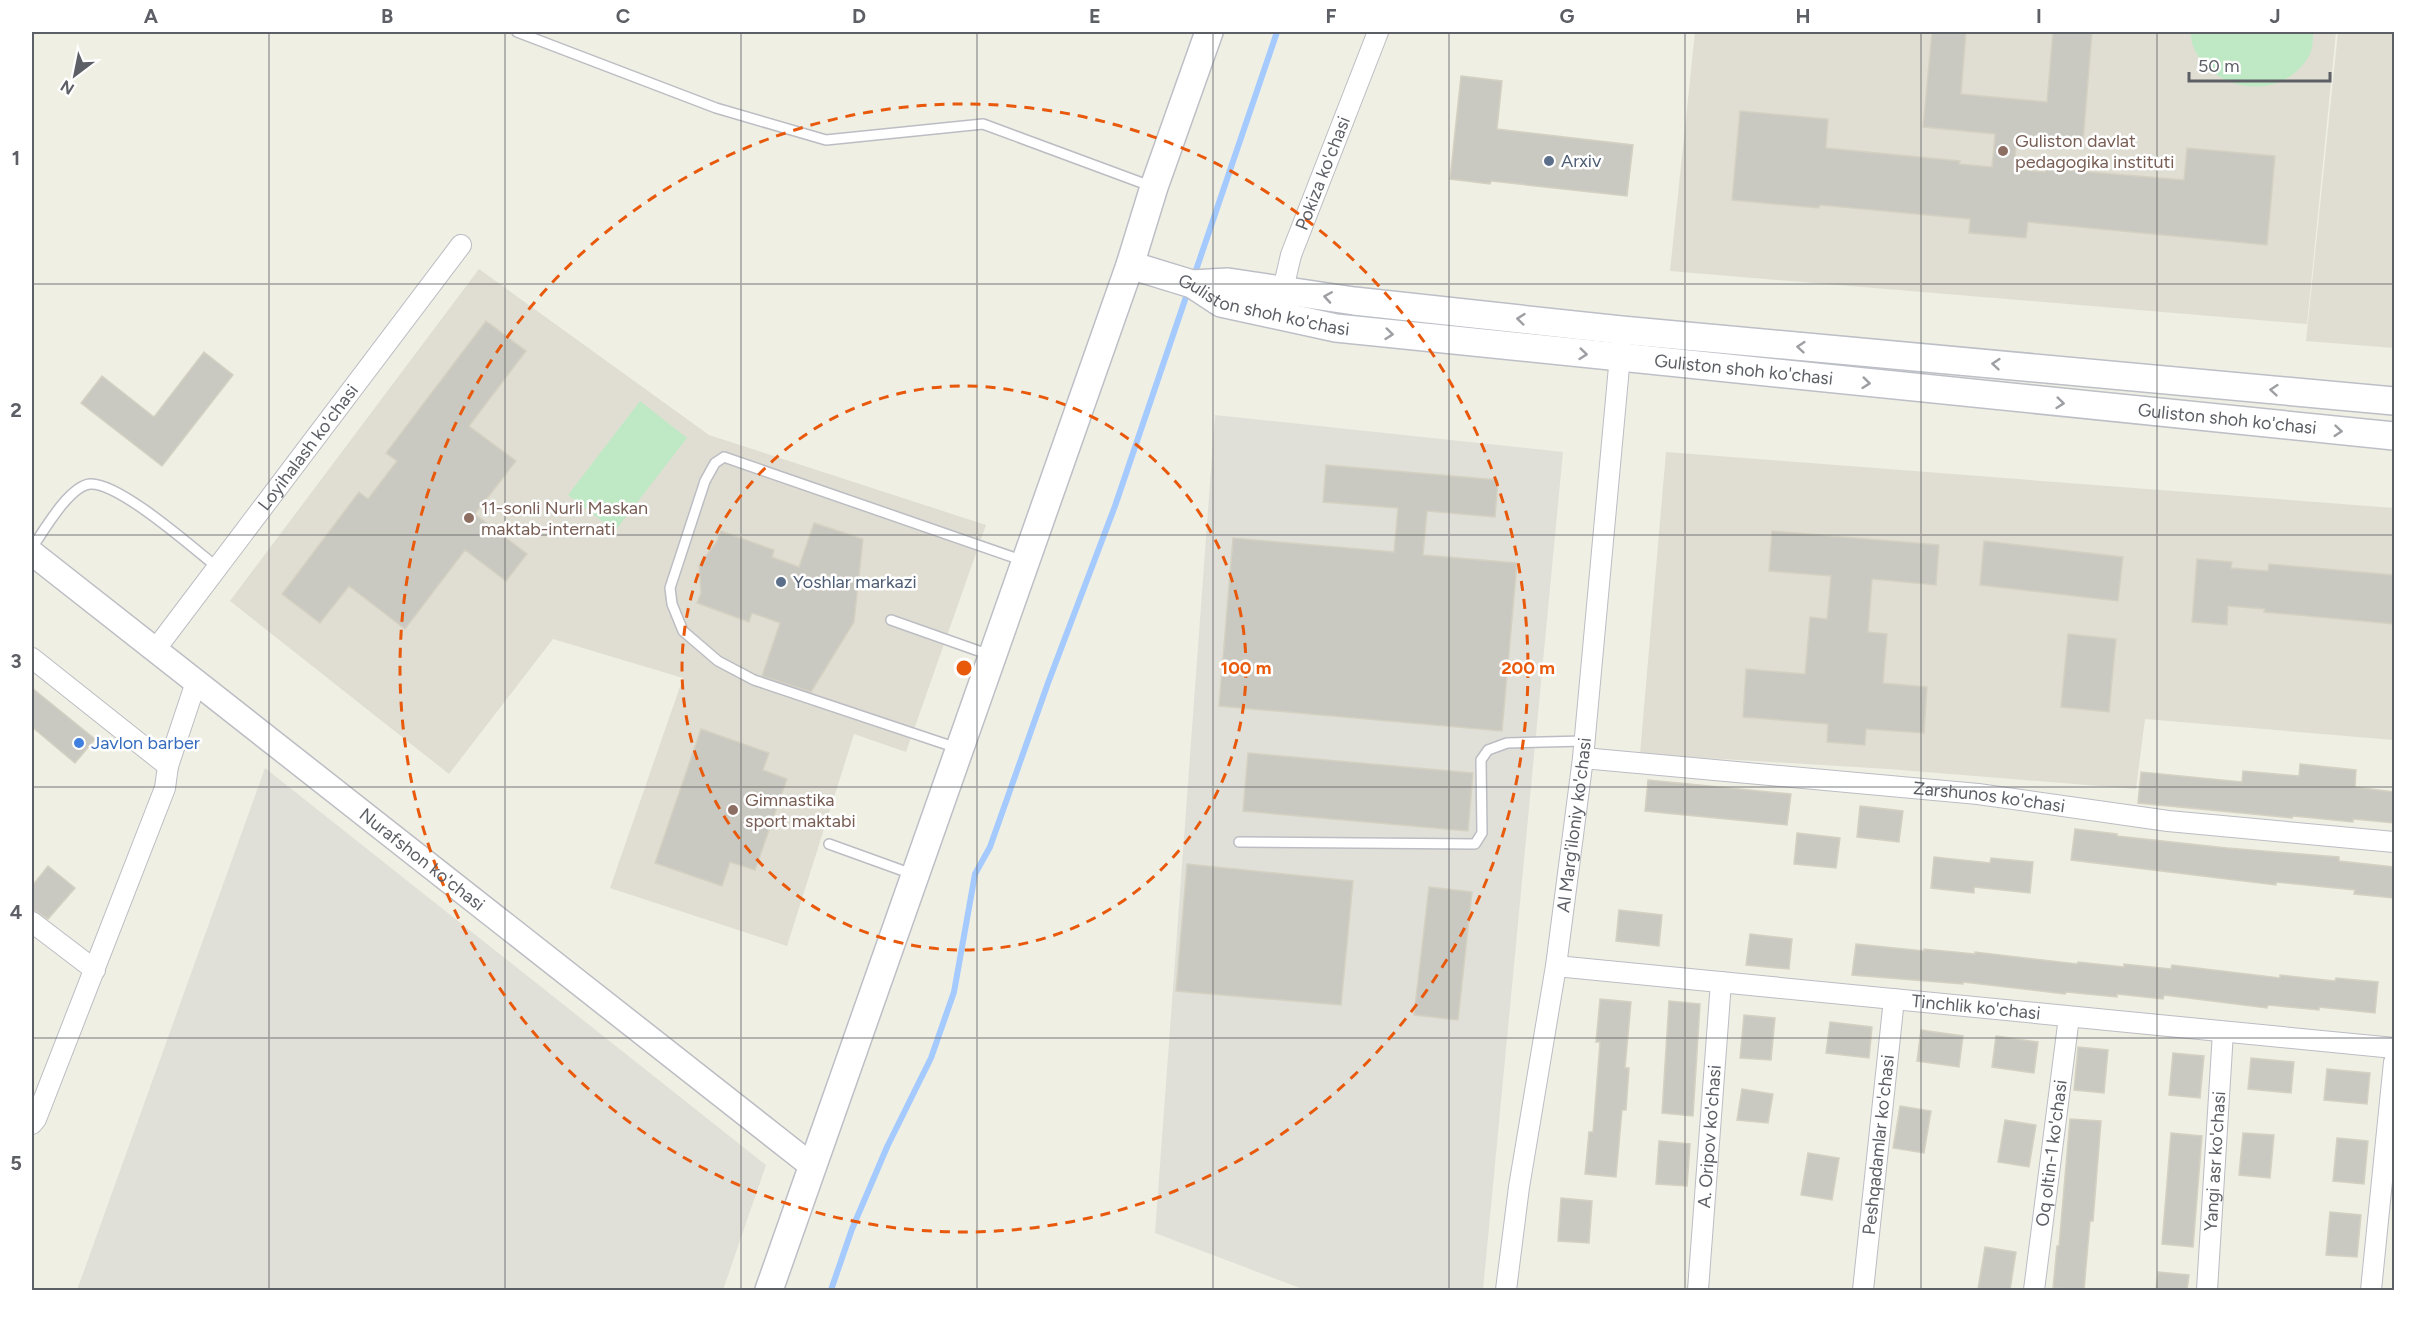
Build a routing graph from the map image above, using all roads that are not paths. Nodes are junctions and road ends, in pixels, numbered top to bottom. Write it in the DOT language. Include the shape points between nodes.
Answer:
graph roads {
  1 [pos="517,32"];
  2 [pos="1209,32"];
  3 [pos="1378,32"];
  4 [pos="1154,187"];
  5 [pos="461,245"];
  6 [pos="1139,267"];
  7 [pos="1280,303"];
  8 [pos="1621,330"];
  9 [pos="1620,358"];
  10 [pos="2394,401"];
  11 [pos="2394,436"];
  12 [pos="32,548"];
  13 [pos="32,553"];
  14 [pos="1025,562"];
  15 [pos="217,567"];
  16 [pos="891,620"];
  17 [pos="154,650"];
  18 [pos="992,656"];
  19 [pos="32,657"];
  20 [pos="196,682"];
  21 [pos="959,749"];
  22 [pos="1583,750"];
  23 [pos="168,766"];
  24 [pos="1239,842"];
  25 [pos="2394,842"];
  26 [pos="829,844"];
  27 [pos="915,875"];
  28 [pos="32,922"];
  29 [pos="1556,966"];
  30 [pos="95,970"];
  31 [pos="1721,982"];
  32 [pos="1894,999"];
  33 [pos="2070,1017"];
  34 [pos="2223,1032"];
  35 [pos="2394,1048"];
  36 [pos="2394,1062"];
  37 [pos="32,1124"];
  38 [pos="812,1166"];
  39 [pos="769,1290"];
  40 [pos="1506,1290"];
  41 [pos="1698,1290"];
  42 [pos="1863,1290"];
  43 [pos="2034,1290"];
  44 [pos="2207,1290"];
  45 [pos="2371,1290"];
  1 -- 4 [label="lane" via="716,108 826,140 983,124"];
  2 -- 4 [label="main road"];
  3 -- 7 [label="street, Pokiza ko'chasi" via="1291,255"];
  4 -- 6 [label="main road"];
  5 -- 15 [label="street, Loyihalash ko'chasi"];
  6 -- 7 [label="main road, Guliston shoh ko'chasi" via="1192,284 1221,303"];
  6 -- 14 [label="main road"];
  8 -- 7 [label="main road, Guliston shoh ko'chasi, one-way" via="1354,301"];
  7 -- 9 [label="main road, Guliston shoh ko'chasi, one-way" via="1336,328"];
  8 -- 9 [label="street, Al Marg'iloniy ko'chasi"];
  10 -- 8 [label="main road, Guliston shoh ko'chasi, one-way"];
  9 -- 11 [label="main road, Guliston shoh ko'chasi, one-way"];
  9 -- 22 [label="street, Al Marg'iloniy ko'chasi"];
  12 -- 15 [label="lane" via="71,494 89,484 110,488 133,502"];
  13 -- 17 [label="street, Nurafshon ko'chasi"];
  14 -- 18 [label="main road"];
  14 -- 21 [label="lane" via="724,457 715,463 705,482 670,588 683,631 717,661 754,680"];
  15 -- 17 [label="street, Loyihalash ko'chasi"];
  16 -- 18 [label="lane"];
  17 -- 20 [label="street, Nurafshon ko'chasi"];
  18 -- 21 [label="main road"];
  19 -- 23 [label="street"];
  20 -- 23 [label="street"];
  20 -- 38 [label="street, Nurafshon ko'chasi"];
  21 -- 27 [label="main road"];
  22 -- 24 [label="lane" via="1507,743 1488,750 1481,760 1482,832 1474,844"];
  22 -- 25 [label="street, Zarshunos ko'chasi" via="1966,793 2168,821"];
  22 -- 29 [label="street, Al Marg'iloniy ko'chasi"];
  23 -- 30 [label="street" via="165,788"];
  26 -- 27 [label="lane"];
  27 -- 38 [label="main road"];
  28 -- 30 [label="street"];
  29 -- 31 [label="street, Tinchlik ko'chasi"];
  29 -- 40 [label="street, Al Marg'iloniy ko'chasi"];
  30 -- 37 [label="street"];
  31 -- 32 [label="street, Tinchlik ko'chasi"];
  31 -- 41 [label="street, A. Oripov ko'chasi"];
  32 -- 33 [label="street, Tinchlik ko'chasi"];
  32 -- 42 [label="street, Peshqadamlar ko'chasi"];
  33 -- 34 [label="street, Tinchlik ko'chasi"];
  33 -- 43 [label="street, Oq oltin-1 ko'chasi"];
  34 -- 35 [label="street, Tinchlik ko'chasi"];
  34 -- 44 [label="street, Yangi asr ko'chasi"];
  36 -- 45 [label="street"];
  38 -- 39 [label="main road"];
}
